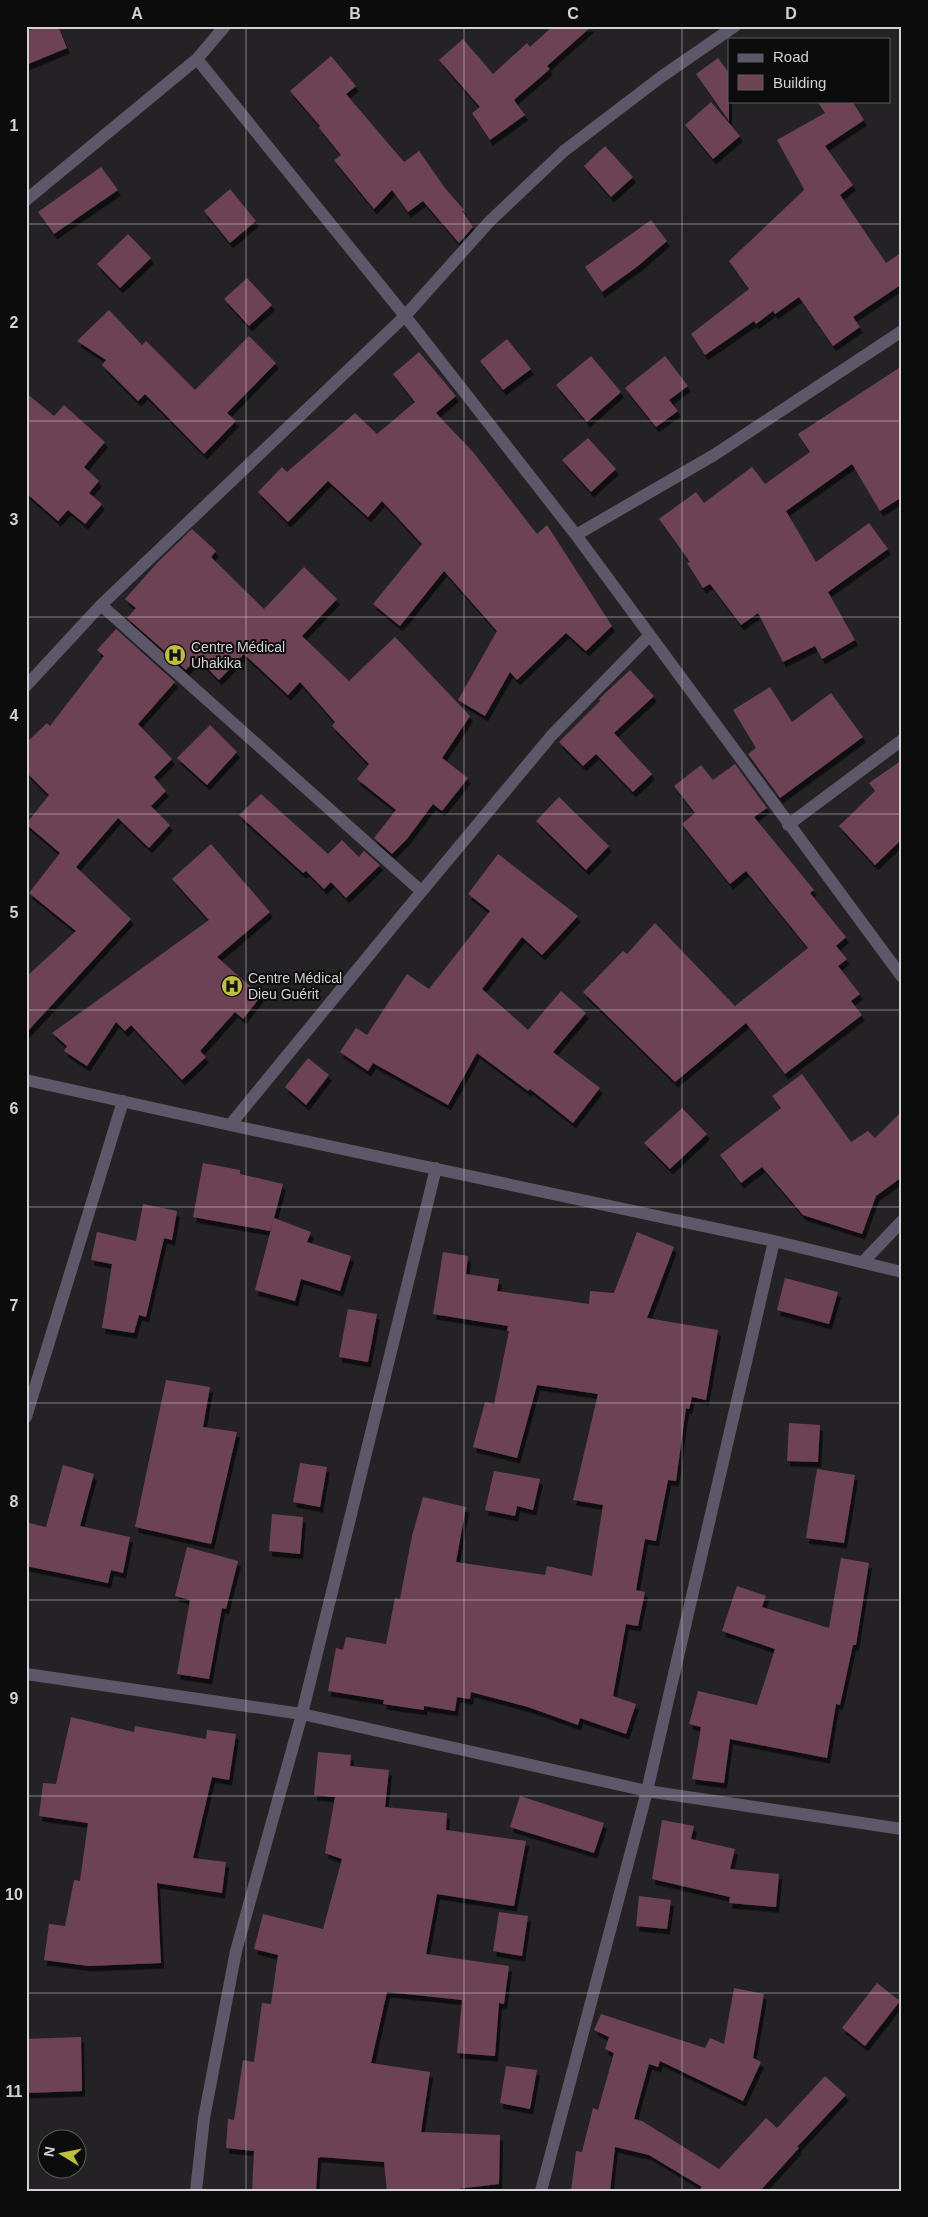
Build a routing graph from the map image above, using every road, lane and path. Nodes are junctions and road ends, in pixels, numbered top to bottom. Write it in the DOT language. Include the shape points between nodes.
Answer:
graph roads {
  1 [pos="225,26"];
  2 [pos="734,26"];
  3 [pos="197,59"];
  4 [pos="26,200"];
  5 [pos="405,316"];
  6 [pos="902,331"];
  7 [pos="576,535"];
  8 [pos="101,605"];
  9 [pos="649,636"];
  10 [pos="26,686"];
  11 [pos="902,740"];
  12 [pos="788,825"];
  13 [pos="421,891"];
  14 [pos="902,977"];
  15 [pos="26,1080"];
  16 [pos="123,1101"];
  17 [pos="230,1125"];
  18 [pos="436,1168"];
  19 [pos="902,1221"];
  20 [pos="774,1240"];
  21 [pos="864,1262"];
  22 [pos="902,1272"];
  23 [pos="26,1417"];
  24 [pos="26,1674"];
  25 [pos="302,1714"];
  26 [pos="648,1791"];
  27 [pos="902,1830"];
  28 [pos="196,2191"];
  29 [pos="541,2191"];
  1 -- 3 [label="street"];
  2 -- 5 [label="street" via="564,151 489,222"];
  3 -- 4 [label="street"];
  3 -- 5 [label="street"];
  5 -- 7 [label="street"];
  5 -- 8 [label="street"];
  6 -- 7 [label="street" via="714,455"];
  7 -- 9 [label="street"];
  8 -- 10 [label="street"];
  8 -- 13 [label="street"];
  9 -- 12 [label="street"];
  9 -- 13 [label="street" via="552,735"];
  11 -- 12 [label="street"];
  12 -- 14 [label="street"];
  13 -- 17 [label="street"];
  15 -- 16 [label="street"];
  16 -- 17 [label="street"];
  16 -- 23 [label="street"];
  17 -- 18 [label="street"];
  18 -- 20 [label="street"];
  18 -- 25 [label="street"];
  19 -- 21 [label="street"];
  20 -- 21 [label="street"];
  20 -- 26 [label="street"];
  21 -- 22 [label="street"];
  24 -- 25 [label="street"];
  25 -- 26 [label="street"];
  25 -- 28 [label="street" via="236,1951 204,2118"];
  26 -- 27 [label="street"];
  26 -- 29 [label="street"];
}
